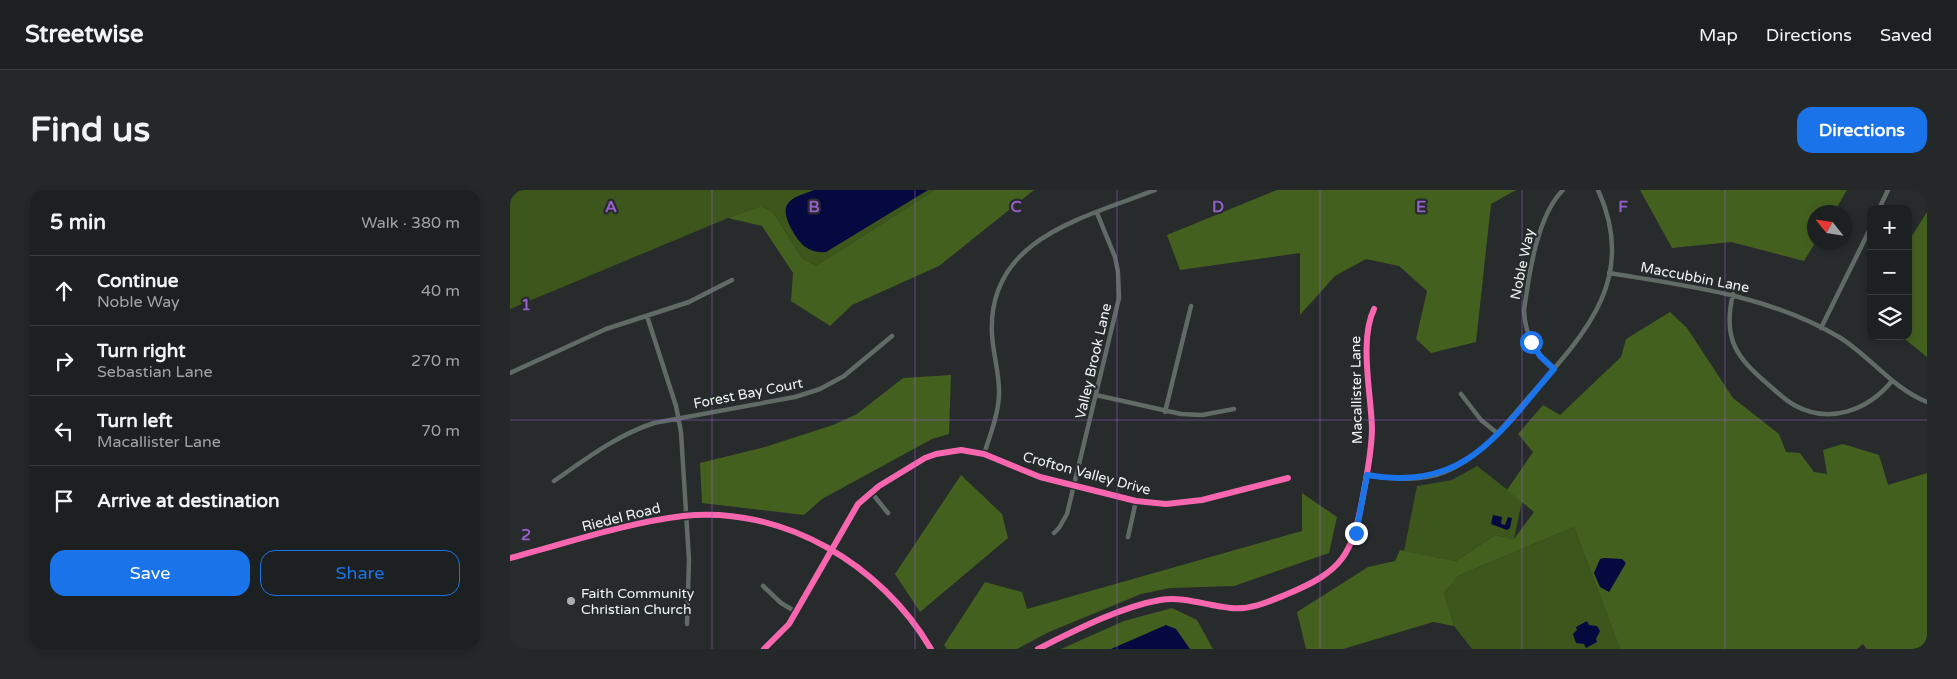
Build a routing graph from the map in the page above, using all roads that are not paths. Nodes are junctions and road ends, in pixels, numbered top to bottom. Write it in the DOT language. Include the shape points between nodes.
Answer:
graph roads {
  1 [pos="1155,190"];
  2 [pos="1563,190"];
  3 [pos="1598,190"];
  4 [pos="1888,190"];
  5 [pos="1881,205"];
  6 [pos="1097,213"];
  7 [pos="1867,235"];
  8 [pos="1609,273"];
  9 [pos="732,280"];
  10 [pos="1733,294"];
  11 [pos="1192,306"];
  12 [pos="1374,309"];
  13 [pos="647,316"];
  14 [pos="1821,328"];
  15 [pos="892,336"];
  16 [pos="1554,369"];
  17 [pos="510,373"];
  18 [pos="1892,381"];
  19 [pos="1461,394"];
  20 [pos="1096,395"];
  21 [pos="1927,402"];
  22 [pos="1234,409"];
  23 [pos="1166,412"];
  24 [pos="679,418"];
  25 [pos="1497,433"];
  26 [pos="984,454"];
  27 [pos="1367,475"];
  28 [pos="1288,478"];
  29 [pos="554,481"];
  30 [pos="1074,486"];
  31 [pos="871,492"];
  32 [pos="1136,501"];
  33 [pos="888,513"];
  34 [pos="686,516"];
  35 [pos="1054,533"];
  36 [pos="1128,538"];
  37 [pos="832,550"];
  38 [pos="510,558"];
  39 [pos="763,586"];
  40 [pos="796,612"];
  41 [pos="687,624"];
  42 [pos="764,649"];
  43 [pos="931,649"];
  44 [pos="1038,649"];
  1 -- 6 [label="street"];
  2 -- 16 [label="street, Noble Way" via="1544,217 1524,310 1531,342"];
  3 -- 8 [label="street" via="1610,234"];
  4 -- 5 [label="street"];
  6 -- 20 [label="street, Valley Brook Lane" via="1115,257 1119,284 1117,310"];
  6 -- 26 [label="street" via="1052,232 1026,248 1002,282 992,326 998,407"];
  7 -- 14 [label="street"];
  8 -- 10 [label="street, Maccubbin Lane"];
  8 -- 16 [label="street" via="1601,302 1589,326"];
  9 -- 13 [label="street" via="689,302"];
  10 -- 14 [label="street, Maccubbin Lane"];
  10 -- 18 [label="street" via="1729,321 1736,350 1749,368 1795,406 1822,414 1845,413 1873,400"];
  11 -- 23 [label="street"];
  12 -- 27 [label="street, Macallister Lane" via="1367,330 1372,430"];
  13 -- 17 [label="street" via="606,329"];
  13 -- 24 [label="street"];
  14 -- 18 [label="street, Maccubbin Lane" via="1852,346"];
  15 -- 24 [label="street, Forest Bay Court" via="844,376 820,389 795,397"];
  16 -- 25 [label="street"];
  18 -- 21 [label="street, Maccubbin Lane"];
  19 -- 25 [label="street" via="1481,420"];
  20 -- 23 [label="street"];
  20 -- 30 [label="street, Valley Brook Lane"];
  22 -- 23 [label="street" via="1202,414"];
  24 -- 29 [label="street, Forest Bay Court" via="654,422 629,432"];
  24 -- 34 [label="street"];
  25 -- 27 [label="street" via="1471,458 1437,475 1401,479"];
  26 -- 30 [label="street, Crofton Valley Drive" via="1028,474"];
  26 -- 31 [label="street, Crofton Valley Drive" via="961,450 936,454"];
  27 -- 44 [label="street, Macallister Lane" via="1351,546 1337,566 1319,580 1271,601 1241,608 1184,600 1150,602"];
  28 -- 32 [label="street, Crofton Valley Drive" via="1188,503"];
  30 -- 32 [label="street, Crofton Valley Drive"];
  30 -- 35 [label="street, Valley Brook Lane" via="1064,521"];
  31 -- 33 [label="street"];
  31 -- 37 [label="street, Crofton Valley Drive" via="853,512"];
  32 -- 36 [label="street"];
  34 -- 37 [label="street, Riedel Road" via="727,517 774,526"];
  34 -- 38 [label="street, Riedel Road" via="638,524"];
  34 -- 41 [label="street" via="689,568"];
  37 -- 40 [label="street, Crofton Valley Drive"];
  37 -- 43 [label="street, Riedel Road" via="881,586 910,618"];
  39 -- 40 [label="street"];
  40 -- 42 [label="street, Crofton Valley Drive"];
}
